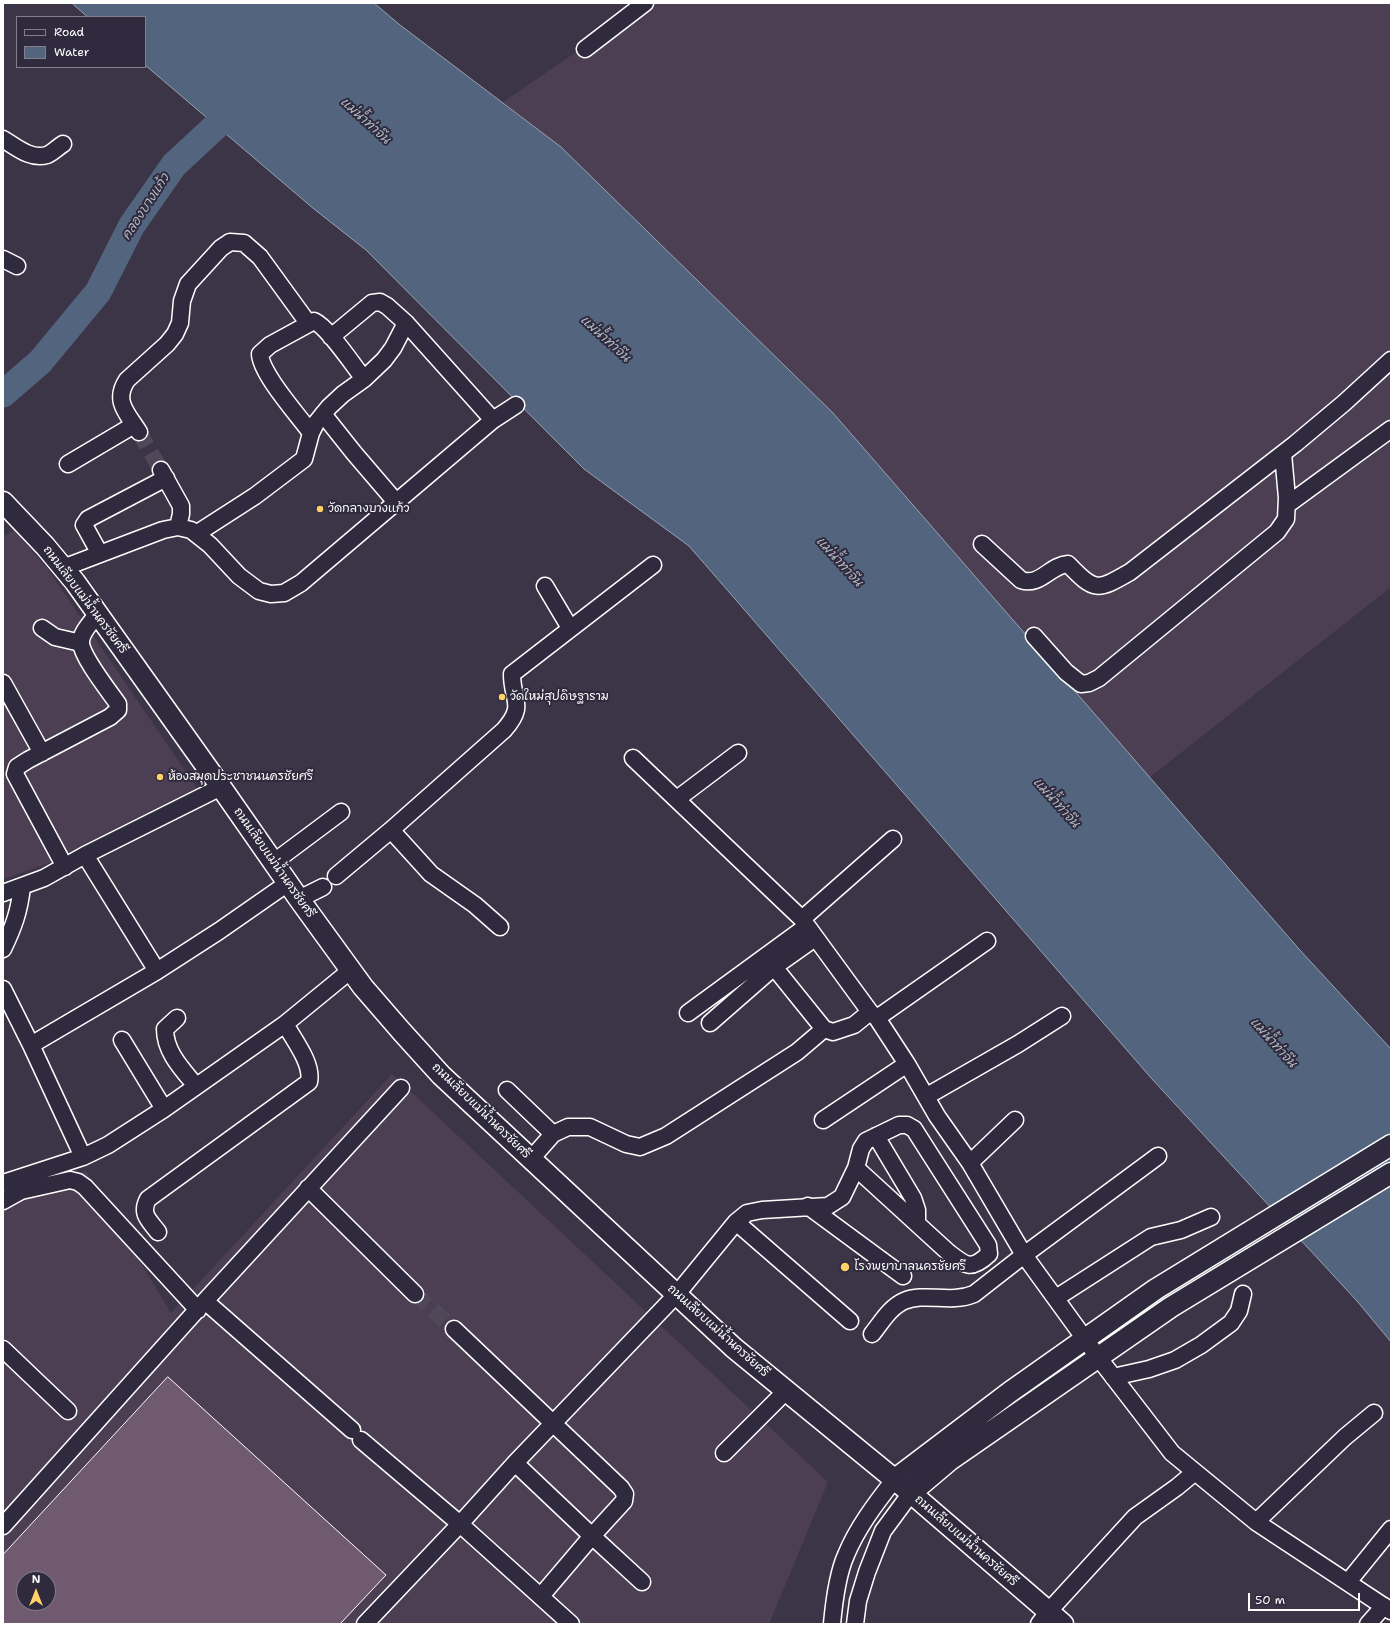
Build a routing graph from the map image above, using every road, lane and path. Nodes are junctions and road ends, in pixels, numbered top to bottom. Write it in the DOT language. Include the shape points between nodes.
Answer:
graph roads {
  1 [pos="645,3"];
  2 [pos="586,49"];
  3 [pos="3,139"];
  4 [pos="63,144"];
  5 [pos="308,323"];
  6 [pos="406,323"];
  7 [pos="331,337"];
  8 [pos="1391,360"];
  9 [pos="364,379"];
  10 [pos="516,405"];
  11 [pos="323,414"];
  12 [pos="493,420"];
  13 [pos="1391,429"];
  14 [pos="311,433"];
  15 [pos="1283,454"];
  16 [pos="68,464"];
  17 [pos="3,502"];
  18 [pos="396,502"];
  19 [pos="1287,505"];
  20 [pos="178,527"];
  21 [pos="196,534"];
  22 [pos="982,544"];
  23 [pos="100,554"];
  24 [pos="653,565"];
  25 [pos="63,568"];
  26 [pos="545,586"];
  27 [pos="97,614"];
  28 [pos="42,628"];
  29 [pos="570,628"];
  30 [pos="1034,636"];
  31 [pos="80,643"];
  32 [pos="3,683"];
  33 [pos="42,753"];
  34 [pos="738,753"];
  35 [pos="633,758"];
  36 [pos="221,787"];
  37 [pos="677,799"];
  38 [pos="341,812"];
  39 [pos="391,830"];
  40 [pos="893,838"];
  41 [pos="85,856"];
  42 [pos="274,862"];
  43 [pos="65,867"];
  44 [pos="336,876"];
  45 [pos="22,887"];
  46 [pos="322,887"];
  47 [pos="294,891"];
  48 [pos="3,893"];
  49 [pos="500,927"];
  50 [pos="808,928"];
  51 [pos="987,941"];
  52 [pos="3,949"];
  53 [pos="774,968"];
  54 [pos="351,970"];
  55 [pos="157,972"];
  56 [pos="4,992"];
  57 [pos="688,1013"];
  58 [pos="873,1015"];
  59 [pos="1062,1016"];
  60 [pos="177,1018"];
  61 [pos="710,1023"];
  62 [pos="285,1024"];
  63 [pos="824,1029"];
  64 [pos="122,1040"];
  65 [pos="31,1045"];
  66 [pos="907,1064"];
  67 [pos="196,1086"];
  68 [pos="401,1088"];
  69 [pos="507,1090"];
  70 [pos="927,1096"];
  71 [pos="164,1109"];
  72 [pos="823,1120"];
  73 [pos="1015,1120"];
  74 [pos="553,1134"];
  75 [pos="876,1136"];
  76 [pos="1391,1145"];
  77 [pos="1158,1156"];
  78 [pos="83,1157"];
  79 [pos="531,1159"];
  80 [pos="970,1163"];
  81 [pos="856,1168"];
  82 [pos="1391,1173"];
  83 [pos="3,1183"];
  84 [pos="308,1188"];
  85 [pos="3,1201"];
  86 [pos="808,1206"];
  87 [pos="1211,1217"];
  88 [pos="736,1222"];
  89 [pos="917,1223"];
  90 [pos="158,1232"];
  91 [pos="1024,1255"];
  92 [pos="903,1276"];
  93 [pos="415,1294"];
  94 [pos="677,1294"];
  95 [pos="1243,1294"];
  96 [pos="1056,1298"];
  97 [pos="201,1306"];
  98 [pos="850,1321"];
  99 [pos="454,1329"];
  100 [pos="872,1334"];
  101 [pos="1085,1338"];
  102 [pos="3,1349"];
  103 [pos="1098,1357"];
  104 [pos="1113,1377"];
  105 [pos="786,1391"];
  106 [pos="68,1411"];
  107 [pos="1374,1414"];
  108 [pos="553,1423"];
  109 [pos="724,1453"];
  110 [pos="515,1462"];
  111 [pos="1195,1472"];
  112 [pos="894,1480"];
  113 [pos="911,1493"];
  114 [pos="1256,1522"];
  115 [pos="460,1524"];
  116 [pos="3,1526"];
  117 [pos="1391,1529"];
  118 [pos="592,1536"];
  119 [pos="642,1582"];
  120 [pos="1348,1582"];
  121 [pos="541,1596"];
  122 [pos="1388,1608"];
  123 [pos="1050,1620"];
  124 [pos="365,1624"];
  125 [pos="571,1624"];
  126 [pos="832,1624"];
  127 [pos="854,1624"];
  128 [pos="1368,1624"];
  1 -- 2 [label="street"];
  3 -- 4 [label="street" via="36,156 47,155"];
  5 -- 7 [label="street" via="319,323"];
  5 -- 14 [label="street" via="270,345 260,354 260,361"];
  5 -- 16 [label="street" via="260,257 244,244 230,242 221,248 188,284 182,301 180,323 175,334 127,380 123,387 120,396 122,405 137,428"];
  6 -- 7 [label="street" via="387,306 380,302 372,303"];
  6 -- 9 [label="street" via="384,360"];
  6 -- 12 [label="street"];
  7 -- 9 [label="street"];
  8 -- 15 [label="street" via="1344,404"];
  9 -- 11 [label="street" via="343,394"];
  10 -- 12 [label="street"];
  11 -- 14 [label="street"];
  11 -- 18 [label="street"];
  12 -- 18 [label="street"];
  13 -- 19 [label="street"];
  14 -- 21 [label="street" via="304,459 300,463"];
  15 -- 19 [label="street"];
  15 -- 22 [label="street" via="1130,572 1105,585 1093,585 1085,581 1068,564 1060,564 1034,581 1027,582 1021,580"];
  17 -- 25 [label="main road, ถนนเลียบแม่น้ำนครชัยศรี"];
  18 -- 21 [label="street" via="301,583 284,593 271,594 259,591 239,576"];
  19 -- 30 [label="street" via="1286,520 1277,532 1099,678 1082,684 1066,672"];
  20 -- 21 [label="street"];
  20 -- 23 [label="street" via="163,530"];
  20 -- 23 [label="street" via="181,506 163,474 88,520 84,525"];
  23 -- 25 [label="street"];
  24 -- 29 [label="street"];
  25 -- 27 [label="main road, ถนนเลียบแม่น้ำนครชัยศรี"];
  26 -- 29 [label="street"];
  27 -- 31 [label="street" via="82,635"];
  27 -- 36 [label="main road, ถนนเลียบแม่น้ำนครชัยศรี"];
  28 -- 31 [label="street" via="55,637"];
  29 -- 39 [label="street" via="512,674 517,702 514,719"];
  31 -- 33 [label="street" via="84,654 118,704 118,710 110,717"];
  32 -- 33 [label="street"];
  33 -- 43 [label="street" via="16,767 15,774"];
  34 -- 37 [label="street"];
  35 -- 37 [label="street"];
  36 -- 41 [label="street"];
  36 -- 42 [label="main road, ถนนเลียบแม่น้ำนครชัยศรี"];
  37 -- 50 [label="street"];
  38 -- 42 [label="street"];
  39 -- 44 [label="street"];
  39 -- 49 [label="street" via="430,874 475,905"];
  40 -- 50 [label="street"];
  41 -- 43 [label="street"];
  41 -- 55 [label="street"];
  42 -- 47 [label="main road, ถนนเลียบแม่น้ำนครชัยศรี"];
  43 -- 45 [label="street"];
  45 -- 48 [label="street"];
  45 -- 52 [label="street" via="15,926"];
  46 -- 47 [label="street"];
  47 -- 54 [label="main road, ถนนเลียบแม่น้ำนครชัยศรี"];
  47 -- 55 [label="street" via="219,931"];
  50 -- 53 [label="street"];
  50 -- 57 [label="street"];
  50 -- 58 [label="street"];
  51 -- 58 [label="street"];
  53 -- 61 [label="street"];
  53 -- 63 [label="street"];
  54 -- 62 [label="street"];
  54 -- 79 [label="main road, ถนนเลียบแม่น้ำนครชัยศรี" via="363,987 442,1075"];
  55 -- 65 [label="street"];
  56 -- 65 [label="street"];
  58 -- 63 [label="street" via="854,1026 833,1032"];
  58 -- 66 [label="street"];
  59 -- 70 [label="street"];
  60 -- 67 [label="street" via="165,1029 165,1040 175,1061"];
  62 -- 67 [label="street"];
  62 -- 90 [label="street" via="309,1067 309,1082 148,1199 144,1207 145,1214"];
  63 -- 74 [label="street" via="797,1052 666,1136 640,1147 626,1144 590,1127 568,1127"];
  64 -- 71 [label="street"];
  65 -- 78 [label="street"];
  66 -- 70 [label="street"];
  66 -- 72 [label="street"];
  67 -- 71 [label="street"];
  68 -- 84 [label="street"];
  69 -- 74 [label="street"];
  70 -- 80 [label="street" via="937,1116"];
  71 -- 78 [label="street" via="108,1145"];
  73 -- 80 [label="street"];
  74 -- 79 [label="street"];
  75 -- 81 [label="street" via="866,1141"];
  75 -- 89 [label="street" via="913,1198"];
  75 -- 89 [label="street" via="899,1125 907,1124 914,1130 988,1245 989,1254 979,1263 967,1264 948,1252"];
  76 -- 101 [label="main road" via="1156,1289"];
  77 -- 91 [label="street"];
  78 -- 83 [label="street"];
  79 -- 94 [label="main road, ถนนเลียบแม่น้ำนครชัยศรี"];
  80 -- 91 [label="street"];
  81 -- 86 [label="street" via="842,1197 828,1206"];
  81 -- 89 [label="street"];
  82 -- 103 [label="main road" via="1171,1307"];
  84 -- 93 [label="street"];
  84 -- 97 [label="street"];
  85 -- 97 [label="street" via="21,1191 70,1180 78,1182"];
  86 -- 88 [label="street" via="747,1213"];
  86 -- 92 [label="street"];
  87 -- 96 [label="street" via="1181,1230 1151,1237"];
  88 -- 94 [label="street"];
  88 -- 98 [label="street"];
  91 -- 96 [label="street"];
  91 -- 100 [label="street" via="970,1296 951,1299 914,1298 903,1301"];
  94 -- 105 [label="main road, ถนนเลียบแม่น้ำนครชัยศรี" via="734,1348"];
  94 -- 108 [label="street"];
  95 -- 104 [label="street" via="1239,1311 1231,1323 1201,1345 1175,1360"];
  96 -- 101 [label="street"];
  97 -- 115 [label="street"];
  97 -- 116 [label="street"];
  99 -- 108 [label="street"];
  101 -- 103 [label="street"];
  101 -- 112 [label="main road"];
  102 -- 106 [label="street"];
  103 -- 104 [label="street"];
  103 -- 113 [label="main road" via="950,1460"];
  104 -- 111 [label="street" via="1172,1453"];
  105 -- 109 [label="street"];
  105 -- 112 [label="main road, ถนนเลียบแม่น้ำนครชัยศรี"];
  107 -- 114 [label="street" via="1345,1437"];
  108 -- 110 [label="street"];
  108 -- 118 [label="street" via="625,1494 624,1501"];
  110 -- 115 [label="street"];
  110 -- 118 [label="street"];
  111 -- 114 [label="street"];
  111 -- 123 [label="street" via="1135,1517"];
  112 -- 113 [label="main road, ถนนเลียบแม่น้ำนครชัยศรี"];
  112 -- 126 [label="street" via="860,1528 845,1556 834,1597"];
  113 -- 123 [label="main road, ถนนเลียบแม่น้ำนครชัยศรี"];
  113 -- 127 [label="street" via="883,1531 867,1572"];
  114 -- 120 [label="street"];
  115 -- 121 [label="street"];
  115 -- 124 [label="street"];
  117 -- 120 [label="street"];
  118 -- 119 [label="street"];
  118 -- 121 [label="street"];
  120 -- 122 [label="street"];
  121 -- 125 [label="street"];
  122 -- 128 [label="street"];
}
